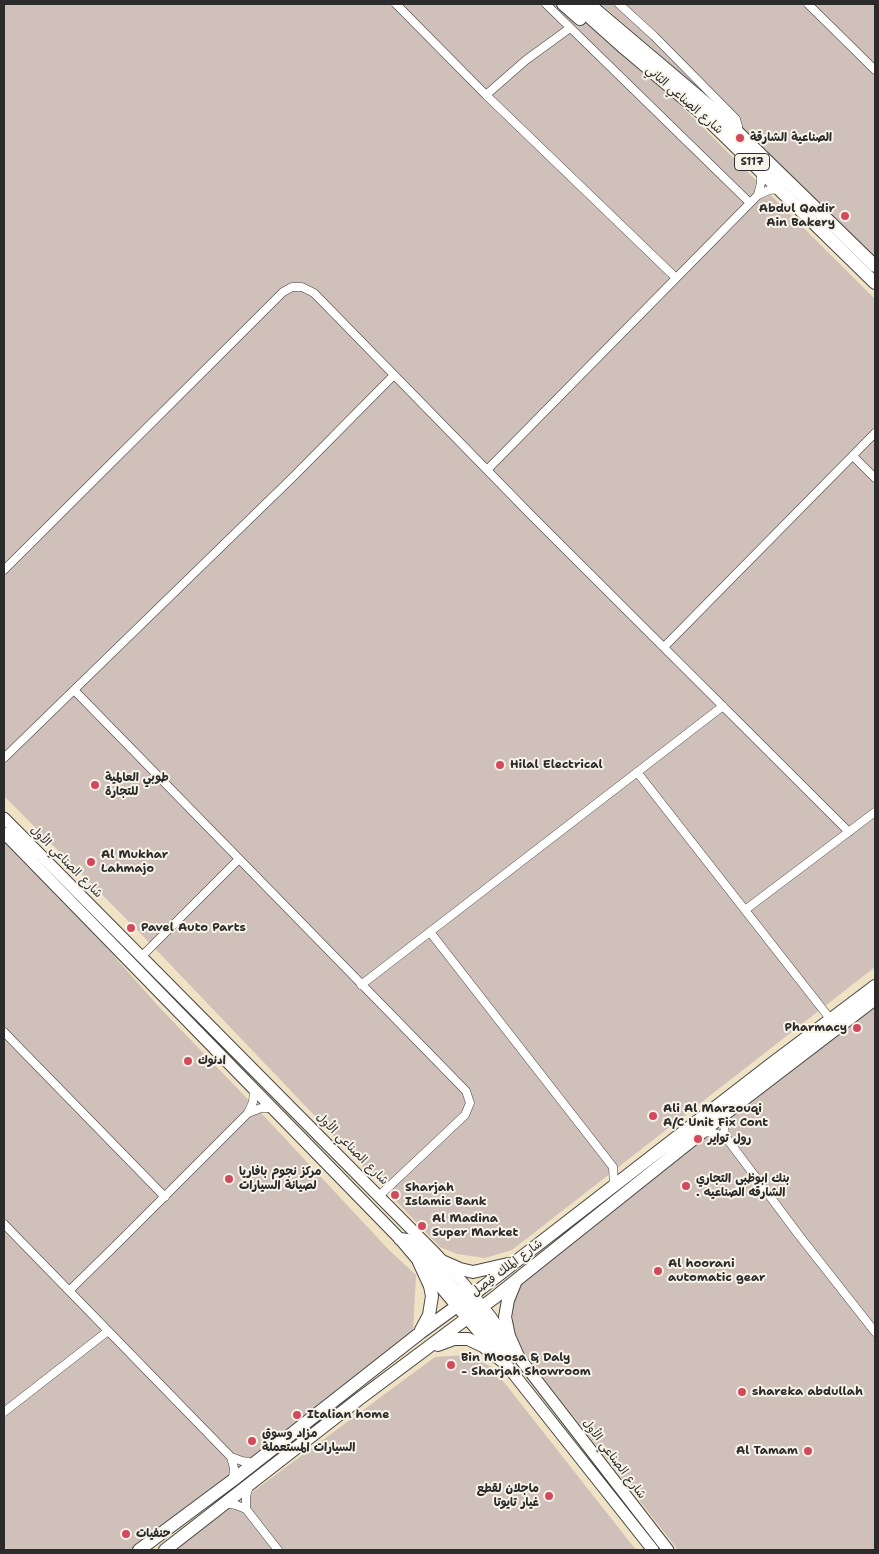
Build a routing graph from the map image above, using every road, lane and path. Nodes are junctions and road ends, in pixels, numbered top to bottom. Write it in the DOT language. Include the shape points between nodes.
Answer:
graph roads {
  1 [pos="396,4"];
  2 [pos="546,4"];
  3 [pos="563,4"];
  4 [pos="575,4"];
  5 [pos="589,4"];
  6 [pos="597,4"];
  7 [pos="619,4"];
  8 [pos="808,4"];
  9 [pos="615,25"];
  10 [pos="570,28"];
  11 [pos="624,48"];
  12 [pos="875,70"];
  13 [pos="486,95"];
  14 [pos="738,132"];
  15 [pos="761,171"];
  16 [pos="780,189"];
  17 [pos="758,195"];
  18 [pos="750,203"];
  19 [pos="875,266"];
  20 [pos="676,278"];
  21 [pos="875,282"];
  22 [pos="394,375"];
  23 [pos="875,433"];
  24 [pos="853,456"];
  25 [pos="486,470"];
  26 [pos="875,478"];
  27 [pos="4,570"];
  28 [pos="664,647"];
  29 [pos="74,690"];
  30 [pos="723,706"];
  31 [pos="4,758"];
  32 [pos="637,772"];
  33 [pos="875,812"];
  34 [pos="4,818"];
  35 [pos="849,832"];
  36 [pos="4,833"];
  37 [pos="239,860"];
  38 [pos="745,910"];
  39 [pos="430,932"];
  40 [pos="141,957"];
  41 [pos="361,985"];
  42 [pos="875,986"];
  43 [pos="875,999"];
  44 [pos="831,1020"];
  45 [pos="4,1032"];
  46 [pos="254,1090"];
  47 [pos="271,1108"];
  48 [pos="726,1113"];
  49 [pos="248,1114"];
  50 [pos="703,1132"];
  51 [pos="725,1136"];
  52 [pos="613,1167"];
  53 [pos="634,1171"];
  54 [pos="614,1186"];
  55 [pos="379,1196"];
  56 [pos="165,1197"];
  57 [pos="4,1224"];
  58 [pos="400,1239"];
  59 [pos="419,1262"];
  60 [pos="444,1262"];
  61 [pos="516,1262"];
  62 [pos="517,1280"];
  63 [pos="68,1291"];
  64 [pos="465,1300"];
  65 [pos="475,1312"];
  66 [pos="108,1331"];
  67 [pos="875,1332"];
  68 [pos="420,1333"];
  69 [pos="422,1352"];
  70 [pos="518,1356"];
  71 [pos="505,1363"];
  72 [pos="4,1412"];
  73 [pos="231,1457"];
  74 [pos="254,1463"];
  75 [pos="233,1480"];
  76 [pos="250,1485"];
  77 [pos="202,1503"];
  78 [pos="225,1504"];
  79 [pos="246,1508"];
  80 [pos="188,1533"];
  81 [pos="139,1550"];
  82 [pos="165,1550"];
  83 [pos="278,1550"];
  84 [pos="653,1550"];
  85 [pos="668,1550"];
  1 -- 13 [label="street"];
  2 -- 10 [label="street"];
  3 -- 11 [label="main road" via="599,34"];
  4 -- 11 [label="main road, شارع الصناعي الثاني / S117"];
  5 -- 9 [label="main road, شارع الصناعي الثاني / S117"];
  6 -- 9 [label="main road"];
  7 -- 14 [label="street" via="736,119"];
  8 -- 12 [label="street"];
  9 -- 14 [label="main road, شارع الصناعي الثاني / S117"];
  10 -- 13 [label="street"];
  10 -- 18 [label="street"];
  11 -- 15 [label="main road, شارع الصناعي الثاني / S117" via="701,113"];
  13 -- 20 [label="street"];
  14 -- 19 [label="main road, شارع الصناعي الثاني / S117"];
  15 -- 16 [label="main road, شارع الصناعي الثاني / S117"];
  15 -- 17 [label="street"];
  16 -- 17 [label="street"];
  16 -- 21 [label="main road, شارع الصناعي الثاني / S117"];
  17 -- 18 [label="street"];
  18 -- 20 [label="street"];
  20 -- 25 [label="street"];
  22 -- 25 [label="street"];
  22 -- 27 [label="street" via="314,293 302,287 287,289"];
  22 -- 29 [label="street"];
  23 -- 24 [label="street"];
  24 -- 26 [label="street"];
  24 -- 28 [label="street"];
  25 -- 28 [label="street"];
  28 -- 30 [label="street"];
  29 -- 31 [label="street"];
  29 -- 37 [label="street"];
  30 -- 32 [label="street"];
  30 -- 35 [label="street"];
  32 -- 38 [label="street"];
  32 -- 39 [label="street"];
  33 -- 35 [label="street"];
  34 -- 40 [label="main road, شارع الصناعي الأول"];
  35 -- 38 [label="street"];
  36 -- 46 [label="main road, شارع الصناعي الأول"];
  37 -- 40 [label="street"];
  37 -- 41 [label="street"];
  38 -- 44 [label="street"];
  39 -- 41 [label="street"];
  39 -- 52 [label="street"];
  40 -- 55 [label="main road, شارع الصناعي الأول"];
  41 -- 55 [label="street" via="466,1091 470,1103 465,1115"];
  42 -- 44 [label="main road, شارع الملك فيصل"];
  43 -- 48 [label="main road, شارع الملك فيصل"];
  44 -- 53 [label="main road, شارع الملك فيصل"];
  45 -- 56 [label="street"];
  46 -- 47 [label="main road, شارع الصناعي الأول"];
  46 -- 49 [label="street"];
  47 -- 49 [label="street" via="261,1108"];
  47 -- 58 [label="main road, شارع الصناعي الأول"];
  48 -- 50 [label="main road, شارع الملك فيصل"];
  48 -- 51 [label="street"];
  49 -- 56 [label="street"];
  50 -- 51 [label="street"];
  50 -- 62 [label="main road, شارع الملك فيصل"];
  51 -- 67 [label="street"];
  52 -- 53 [label="street"];
  52 -- 54 [label="street"];
  53 -- 54 [label="main road, شارع الملك فيصل"];
  54 -- 61 [label="main road, شارع الملك فيصل"];
  55 -- 60 [label="main road, شارع الصناعي الأول"];
  56 -- 63 [label="street"];
  57 -- 63 [label="street"];
  58 -- 59 [label="main road, شارع الصناعي الأول"];
  58 -- 64 [label="main road" via="413,1244"];
  59 -- 64 [label="main road, شارع الصناعي الأول"];
  59 -- 68 [label="main road" via="430,1286 432,1301"];
  60 -- 61 [label="main road" via="473,1272"];
  60 -- 64 [label="main road, شارع الصناعي الأول"];
  61 -- 64 [label="main road, شارع الملك فيصل"];
  62 -- 65 [label="main road, شارع الملك فيصل"];
  62 -- 70 [label="main road" via="505,1317"];
  63 -- 66 [label="street"];
  64 -- 65 [label="main road"];
  64 -- 65 [label="main road, شارع الصناعي الأول"];
  64 -- 68 [label="main road, شارع الملك فيصل"];
  65 -- 69 [label="main road, شارع الملك فيصل"];
  65 -- 70 [label="main road" via="508,1350"];
  65 -- 71 [label="main road, شارع الصناعي الأول"];
  66 -- 72 [label="street"];
  66 -- 73 [label="street"];
  68 -- 74 [label="main road, شارع الملك فيصل"];
  69 -- 71 [label="main road" via="448,1341 468,1339"];
  69 -- 76 [label="main road, شارع الملك فيصل"];
  70 -- 85 [label="main road, شارع الصناعي الأول"];
  71 -- 84 [label="main road, شارع الصناعي الأول"];
  73 -- 74 [label="street"];
  73 -- 75 [label="street"];
  74 -- 75 [label="main road, شارع الملك فيصل"];
  75 -- 77 [label="main road, شارع الملك فيصل"];
  76 -- 78 [label="main road, شارع الملك فيصل"];
  76 -- 79 [label="street"];
  77 -- 80 [label="main road" via="206,1508 185,1526"];
  77 -- 81 [label="main road, شارع الملك فيصل"];
  78 -- 79 [label="street"];
  78 -- 80 [label="main road, شارع الملك فيصل"];
  79 -- 83 [label="street"];
  80 -- 82 [label="main road, شارع الملك فيصل"];
}
